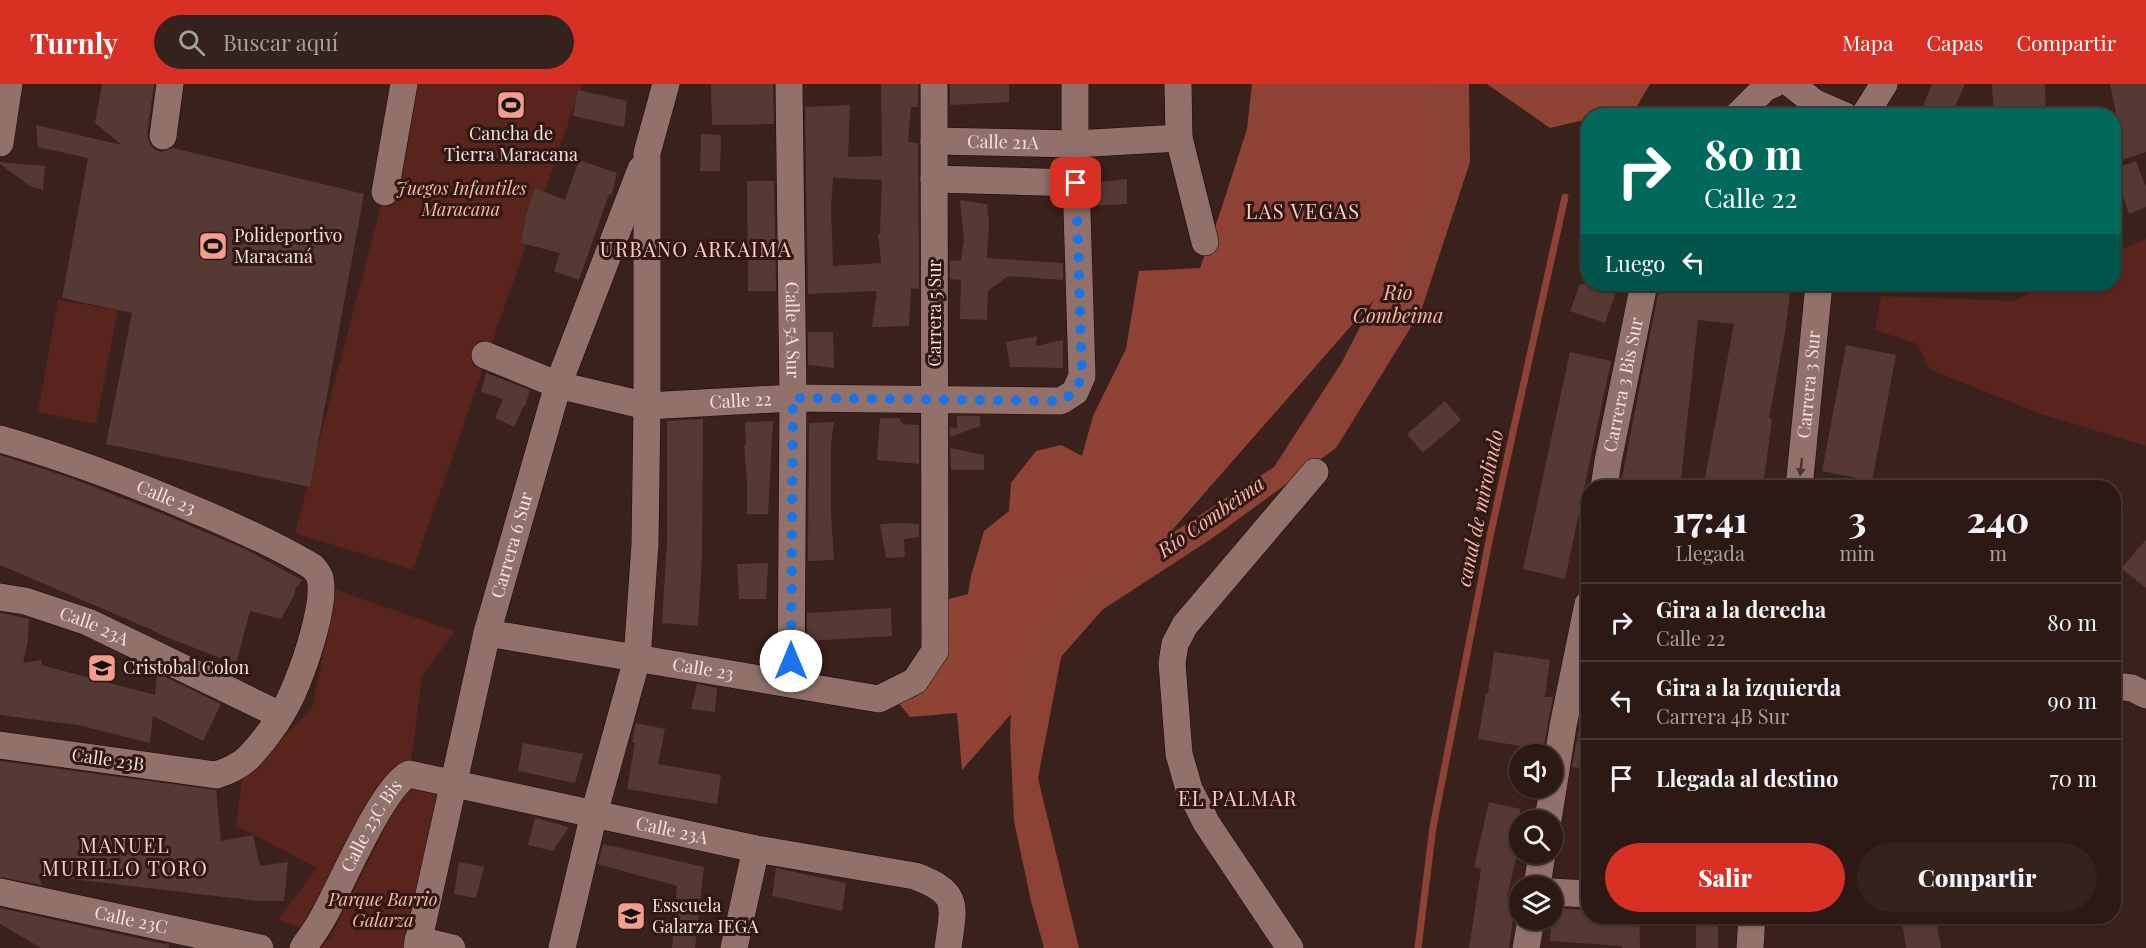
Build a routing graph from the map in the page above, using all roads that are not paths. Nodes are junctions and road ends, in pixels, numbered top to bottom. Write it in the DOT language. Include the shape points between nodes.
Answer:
graph roads {
  1 [pos="9,84"];
  2 [pos="170,84"];
  3 [pos="404,84"];
  4 [pos="666,84"];
  5 [pos="789,84"];
  6 [pos="934,84"];
  7 [pos="1075,84"];
  8 [pos="1178,84"];
  9 [pos="1774,84"];
  10 [pos="1791,84"];
  11 [pos="1884,84"];
  12 [pos="1745,108"];
  13 [pos="1827,108"];
  14 [pos="1869,108"];
  15 [pos="163,136"];
  16 [pos="0,138"];
  17 [pos="1179,138"];
  18 [pos="934,141"];
  19 [pos="1075,144"];
  20 [pos="647,153"];
  21 [pos="934,179"];
  22 [pos="1076,183"];
  23 [pos="385,192"];
  24 [pos="1204,242"];
  25 [pos="1643,291"];
  26 [pos="1818,291"];
  27 [pos="485,355"];
  28 [pos="558,385"];
  29 [pos="793,398"];
  30 [pos="936,399"];
  31 [pos="647,406"];
  32 [pos="0,439"];
  33 [pos="1315,472"];
  34 [pos="1606,480"];
  35 [pos="1800,480"];
  36 [pos="0,597"];
  37 [pos="487,633"];
  38 [pos="1581,642"];
  39 [pos="935,651"];
  40 [pos="637,658"];
  41 [pos="791,683"];
  42 [pos="2121,687"];
  43 [pos="2146,695"];
  44 [pos="280,715"];
  45 [pos="0,746"];
  46 [pos="409,774"];
  47 [pos="454,784"];
  48 [pos="1550,810"];
  49 [pos="594,814"];
  50 [pos="756,849"];
  51 [pos="0,892"];
  52 [pos="1563,893"];
  53 [pos="1581,894"];
  54 [pos="1751,924"];
  55 [pos="1529,930"];
  56 [pos="417,944"];
  57 [pos="260,948"];
  58 [pos="303,948"];
  59 [pos="452,948"];
  60 [pos="562,948"];
  61 [pos="734,948"];
  62 [pos="948,948"];
  63 [pos="1290,948"];
  64 [pos="1526,948"];
  65 [pos="1749,948"];
  1 -- 16 [label="street"];
  2 -- 15 [label="street"];
  3 -- 23 [label="street"];
  4 -- 20 [label="street, Carrera 6 Sur"];
  5 -- 29 [label="street, Calle 5A Sur"];
  6 -- 18 [label="street, Carrera 5 Sur"];
  7 -- 19 [label="street"];
  8 -- 17 [label="street"];
  9 -- 12 [label="street"];
  10 -- 13 [label="street"];
  11 -- 14 [label="street"];
  17 -- 19 [label="street, Calle 21A"];
  17 -- 24 [label="street"];
  18 -- 19 [label="street, Calle 21A"];
  18 -- 21 [label="street, Carrera 5 Sur"];
  19 -- 22 [label="street"];
  20 -- 28 [label="street, Carrera 6 Sur"];
  20 -- 31 [label="street, Carrera 6 Sur"];
  21 -- 22 [label="street"];
  21 -- 30 [label="street, Carrera 5 Sur"];
  22 -- 30 [label="street, Calle 22" via="1082,376 1075,392 1061,401"];
  25 -- 34 [label="street, Carrera 3 Bis Sur"];
  26 -- 35 [label="street, Carrera 3 Sur, one-way"];
  27 -- 28 [label="street, Calle 22"];
  28 -- 31 [label="street, Calle 22"];
  28 -- 37 [label="street, Carrera 6 Sur"];
  29 -- 30 [label="street, Calle 22"];
  29 -- 31 [label="street, Calle 22"];
  29 -- 41 [label="street, Calle 5A Sur"];
  30 -- 39 [label="street, Carrera 5 Sur"];
  31 -- 40 [label="street, Carrera 6 Sur" via="645,544"];
  32 -- 44 [label="street, Calle 23" via="54,454 155,493 232,525 313,567 320,576 321,591 314,632 296,686"];
  33 -- 63 [label="street" via="1185,625 1175,644 1172,663 1179,754 1189,789 1207,824"];
  36 -- 44 [label="street, Calle 23A" via="25,600 88,622"];
  37 -- 40 [label="street, Calle 23"];
  37 -- 47 [label="street, Carrera 6 Sur"];
  38 -- 48 [label="street"];
  39 -- 41 [label="street, Calle 23" via="915,681 879,699"];
  40 -- 41 [label="street, Calle 23"];
  40 -- 49 [label="street, Carrera 6 Sur"];
  42 -- 43 [label="street"];
  44 -- 45 [label="street, Calle 23B" via="247,758 232,771 216,775"];
  46 -- 47 [label="street, Calle 23A"];
  46 -- 58 [label="street, Calle 23C Bis" via="395,785 378,812"];
  47 -- 49 [label="street, Calle 23A"];
  47 -- 56 [label="street, Carrera 6 Sur"];
  49 -- 50 [label="street, Calle 23A"];
  49 -- 60 [label="street, Carrera 6 Sur"];
  50 -- 61 [label="street"];
  50 -- 62 [label="street, Calle 23A" via="915,876 936,884 948,895 953,913"];
  51 -- 57 [label="street, Calle 23C"];
  52 -- 53 [label="street"];
  54 -- 65 [label="street"];
  55 -- 64 [label="street"];
  56 -- 59 [label="street"];
}
